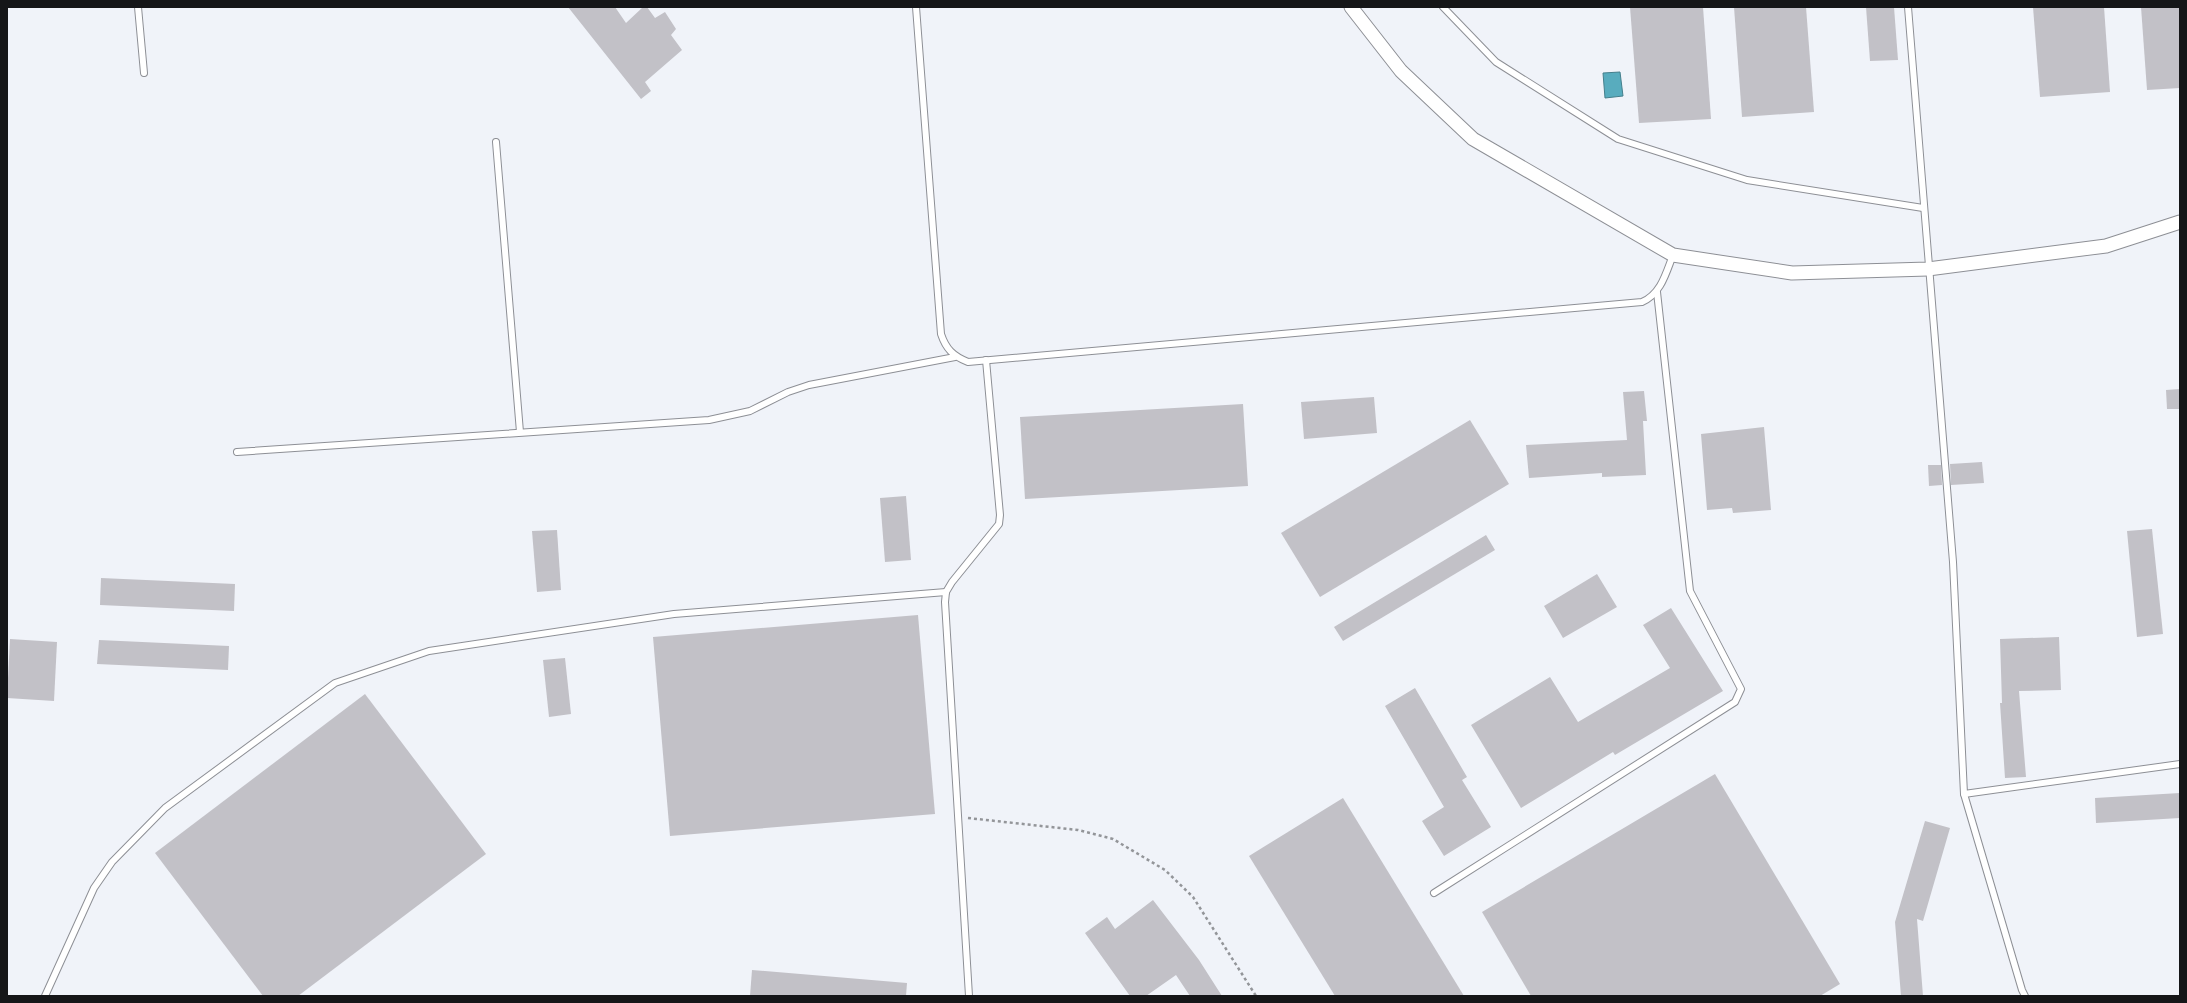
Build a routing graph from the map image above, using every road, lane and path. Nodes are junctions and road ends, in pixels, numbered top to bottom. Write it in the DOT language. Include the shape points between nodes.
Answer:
graph roads {
  1 [pos="138,7"];
  2 [pos="916,7"];
  3 [pos="1351,7"];
  4 [pos="1443,7"];
  5 [pos="1908,7"];
  6 [pos="144,73"];
  7 [pos="496,142"];
  8 [pos="1923,208"];
  9 [pos="2180,222"];
  10 [pos="1674,255"];
  11 [pos="1928,269"];
  12 [pos="1657,292"];
  13 [pos="955,357"];
  14 [pos="986,360"];
  15 [pos="520,432"];
  16 [pos="237,452"];
  17 [pos="946,592"];
  18 [pos="2180,764"];
  19 [pos="1964,794"];
  20 [pos="960,818"];
  21 [pos="1434,893"];
  22 [pos="45,996"];
  23 [pos="968,996"];
  24 [pos="1256,996"];
  25 [pos="2026,996"];
  1 -- 6 [label="lane"];
  2 -- 13 [label="lane" via="941,334 945,347"];
  3 -- 10 [label="street" via="1401,71 1473,139"];
  4 -- 8 [label="lane" via="1496,62 1618,139 1747,180"];
  5 -- 8 [label="lane"];
  7 -- 15 [label="lane"];
  8 -- 11 [label="lane"];
  9 -- 11 [label="street" via="2106,246"];
  10 -- 11 [label="street" via="1792,273"];
  10 -- 12 [label="lane"];
  11 -- 19 [label="lane" via="1953,562"];
  12 -- 14 [label="lane" via="1642,302"];
  12 -- 21 [label="lane" via="1690,591 1741,689 1735,702"];
  13 -- 14 [label="lane" via="968,362"];
  13 -- 15 [label="lane" via="809,384 750,411 709,420"];
  14 -- 17 [label="lane" via="999,524"];
  15 -- 16 [label="lane"];
  17 -- 20 [label="lane"];
  17 -- 22 [label="lane" via="674,614 429,650 335,683 164,808 112,862 94,888"];
  18 -- 19 [label="lane"];
  19 -- 25 [label="lane" via="2022,990"];
  20 -- 23 [label="lane"];
  20 -- 24 [label="path" via="1078,830 1112,839 1165,870 1193,897"];
}
